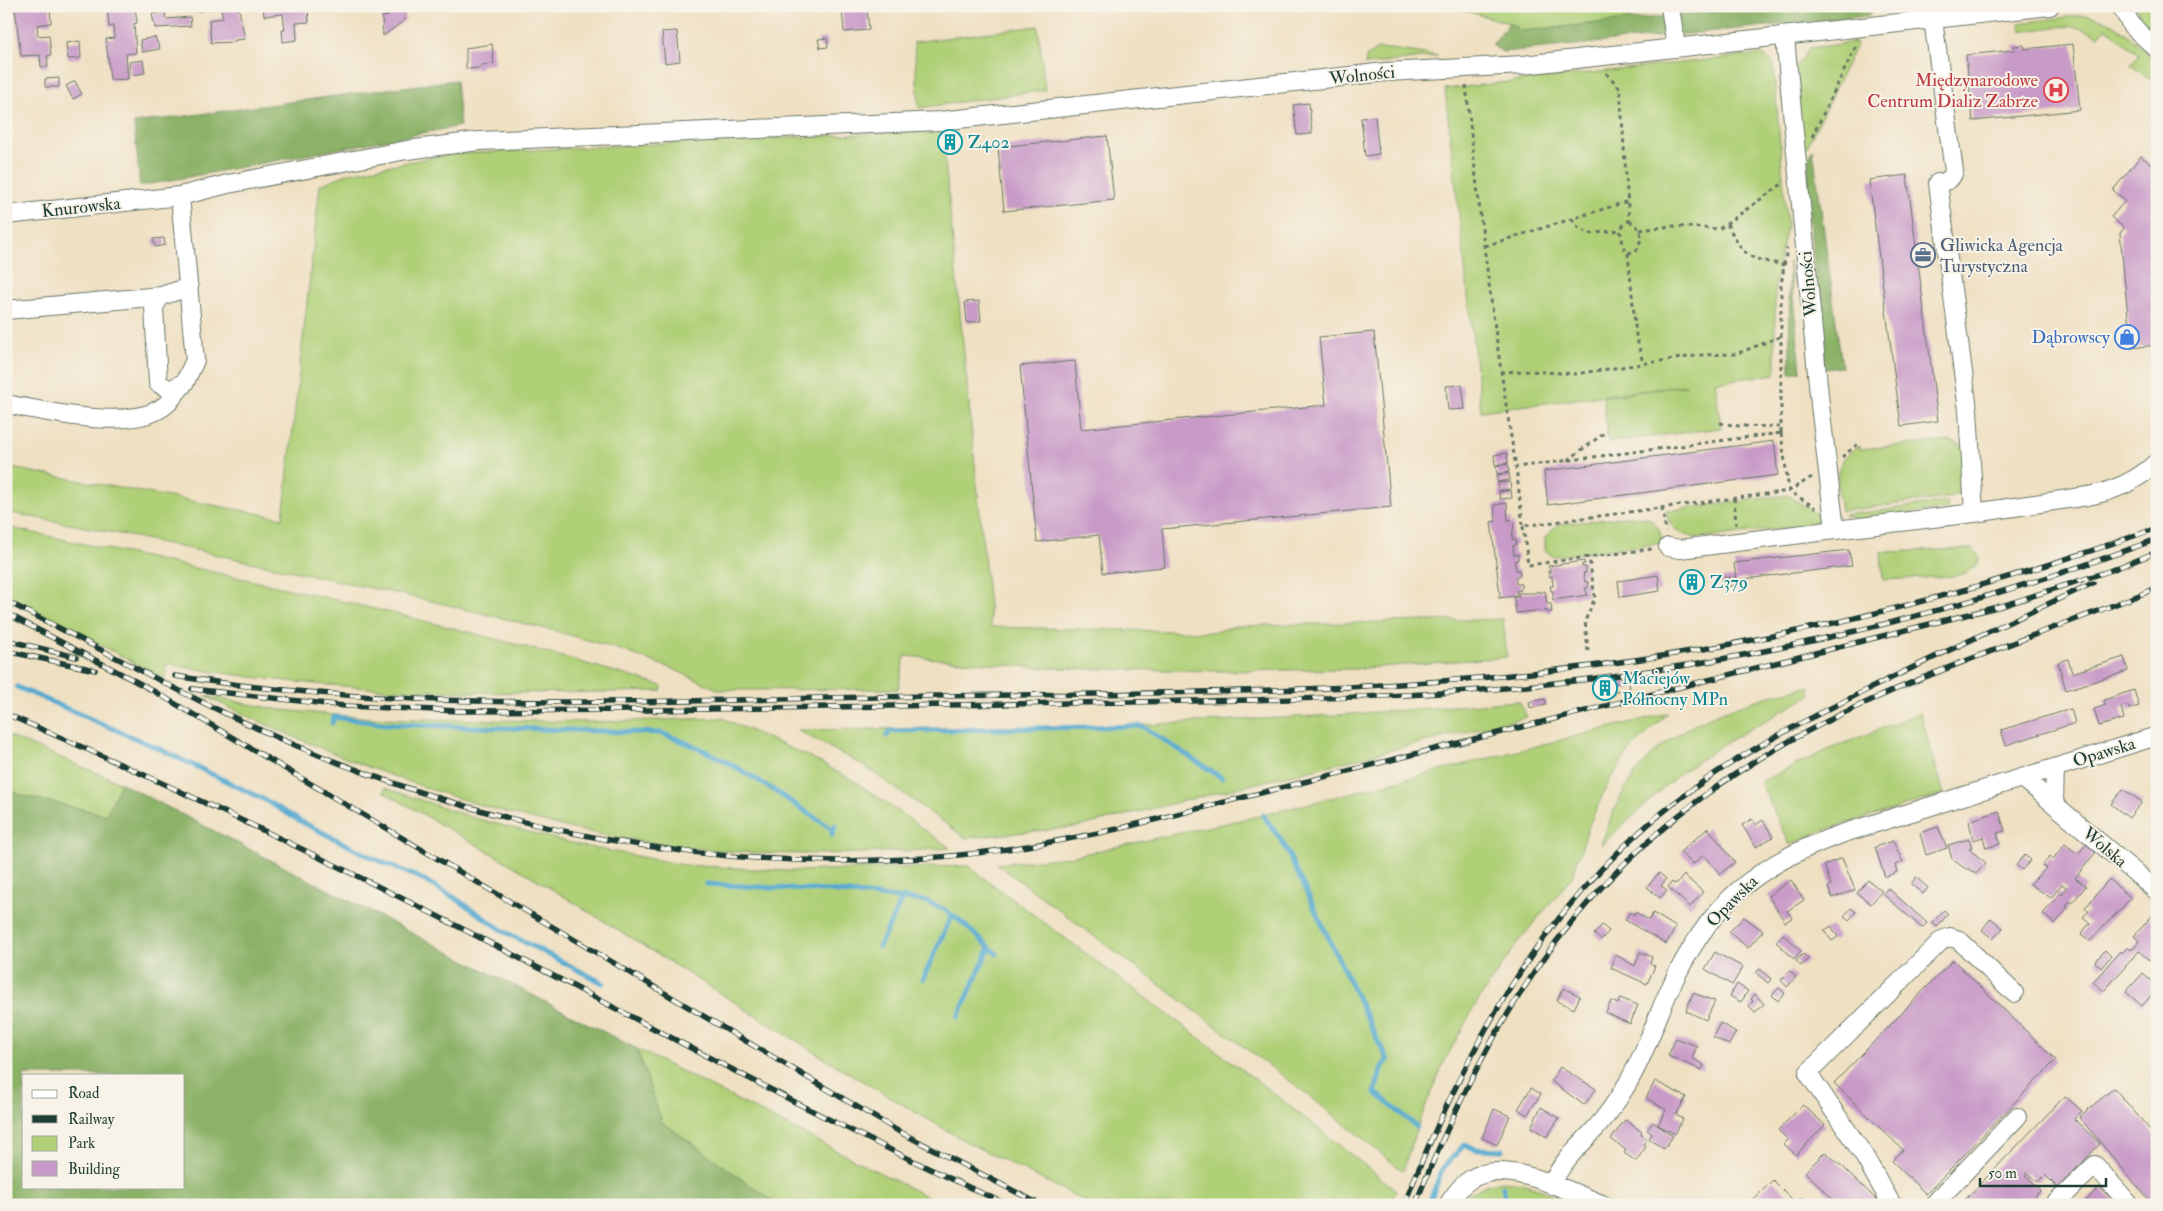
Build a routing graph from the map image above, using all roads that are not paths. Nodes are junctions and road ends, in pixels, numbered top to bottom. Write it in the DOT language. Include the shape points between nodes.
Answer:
graph roads {
  1 [pos="1670,6"];
  2 [pos="2050,6"];
  3 [pos="2121,6"];
  4 [pos="1933,20"];
  5 [pos="1785,36"];
  6 [pos="1676,48"];
  7 [pos="2157,49"];
  8 [pos="180,196"];
  9 [pos="6,215"];
  10 [pos="189,287"];
  11 [pos="161,296"];
  12 [pos="6,310"];
  13 [pos="184,382"];
  14 [pos="6,404"];
  15 [pos="2157,462"];
  16 [pos="1974,513"];
  17 [pos="1834,522"];
  18 [pos="1668,547"];
  19 [pos="2157,736"];
  20 [pos="2055,768"];
  21 [pos="2023,778"];
  22 [pos="2054,803"];
  23 [pos="2157,891"];
  24 [pos="2014,993"];
  25 [pos="2017,1117"];
  26 [pos="1552,1185"];
  27 [pos="1448,1205"];
  28 [pos="1604,1205"];
  29 [pos="1892,1205"];
  30 [pos="1934,1205"];
  31 [pos="2054,1205"];
  32 [pos="2130,1205"];
  1 -- 6 [label="street"];
  2 -- 4 [label="street, Wolności"];
  3 -- 7 [label="street" via="2132,26"];
  4 -- 5 [label="street, Wolności"];
  4 -- 16 [label="street" via="1954,171 1946,182 1938,183 1968,410"];
  5 -- 6 [label="street, Wolności"];
  5 -- 17 [label="street, Wolności"];
  6 -- 8 [label="street, Wolności" via="1523,65 1386,72 940,120 479,142 407,150"];
  8 -- 9 [label="street, Knurowska"];
  8 -- 10 [label="street"];
  10 -- 11 [label="street"];
  10 -- 13 [label="street" via="195,360"];
  11 -- 12 [label="street"];
  11 -- 13 [label="street" via="154,308 158,383 170,390"];
  13 -- 14 [label="street" via="167,404 146,414 98,420"];
  15 -- 16 [label="street" via="2130,483 2105,492"];
  16 -- 17 [label="street"];
  17 -- 18 [label="street" via="1738,542 1680,549"];
  19 -- 20 [label="street, Opawska"];
  20 -- 21 [label="street, Opawska"];
  20 -- 22 [label="street"];
  21 -- 22 [label="street, Wolska"];
  21 -- 26 [label="street, Opawska" via="1810,845 1772,864 1741,888 1698,936 1673,982 1628,1084 1602,1121 1567,1157"];
  22 -- 23 [label="street, Wolska"];
  24 -- 29 [label="street" via="1959,940 1950,937 1942,940 1808,1073 1863,1154"];
  25 -- 30 [label="street"];
  26 -- 27 [label="street" via="1520,1174 1488,1172 1472,1178"];
  26 -- 28 [label="street"];
  31 -- 32 [label="street" via="2096,1165"];
}
